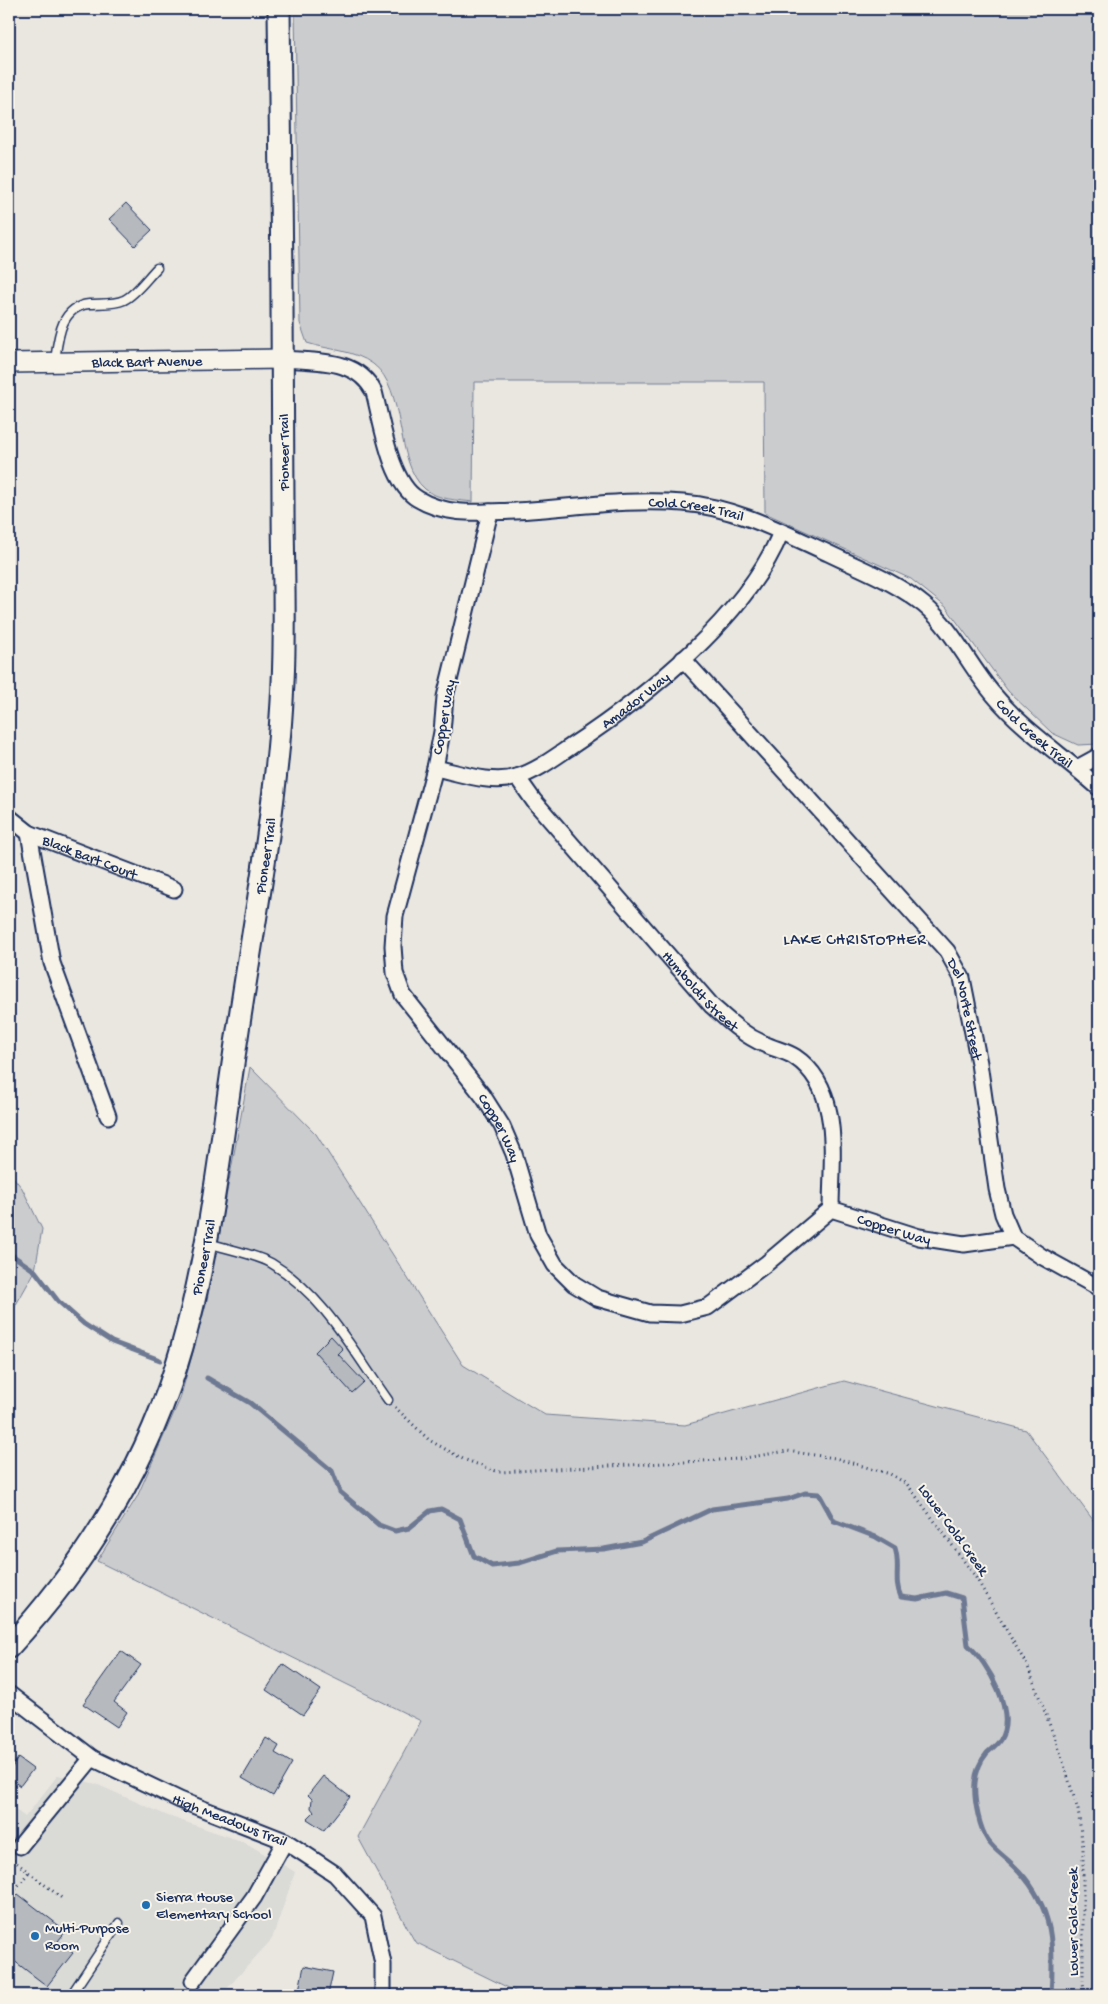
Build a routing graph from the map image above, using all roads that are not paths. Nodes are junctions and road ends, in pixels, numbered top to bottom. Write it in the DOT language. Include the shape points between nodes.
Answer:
graph roads {
  1 [pos="279,9"];
  2 [pos="157,268"];
  3 [pos="283,359"];
  4 [pos="54,362"];
  5 [pos="9,363"];
  6 [pos="490,512"];
  7 [pos="781,532"];
  8 [pos="684,659"];
  9 [pos="1099,756"];
  10 [pos="435,768"];
  11 [pos="1077,768"];
  12 [pos="517,777"];
  13 [pos="1099,788"];
  14 [pos="9,817"];
  15 [pos="29,833"];
  16 [pos="174,889"];
  17 [pos="108,1116"];
  18 [pos="831,1209"];
  19 [pos="1013,1237"];
  20 [pos="206,1242"];
  21 [pos="1099,1288"];
  22 [pos="388,1400"];
  23 [pos="9,1647"];
  24 [pos="9,1694"];
  25 [pos="92,1758"];
  26 [pos="284,1841"];
  27 [pos="20,1846"];
  28 [pos="119,1923"];
  29 [pos="192,1981"];
  30 [pos="71,1995"];
  31 [pos="384,1995"];
  1 -- 3 [label="main road, Pioneer Trail"];
  2 -- 4 [label="lane" via="126,299 115,303 86,304 69,312 59,331"];
  3 -- 4 [label="street, Black Bart Avenue"];
  3 -- 6 [label="street, Cold Creek Trail" via="346,365 358,372 374,392 396,474 405,489 416,499 451,512"];
  3 -- 20 [label="main road, Pioneer Trail" via="284,631 278,749"];
  4 -- 5 [label="street, Black Bart Avenue"];
  6 -- 7 [label="street, Cold Creek Trail" via="680,502 736,513"];
  6 -- 10 [label="street, Copper Way" via="445,697"];
  7 -- 8 [label="street, Amador Way" via="770,556 743,596"];
  7 -- 11 [label="street, Cold Creek Trail" via="903,589 926,607 950,631 994,695 1042,741"];
  8 -- 12 [label="street, Amador Way" via="594,732"];
  8 -- 19 [label="street, Del Norte Street" via="947,951 962,978 975,1038 999,1198"];
  9 -- 11 [label="street"];
  10 -- 12 [label="street, Amador Way" via="502,780"];
  10 -- 18 [label="street, Copper Way" via="395,916 395,972 403,995 483,1096 502,1126 514,1154 538,1235 555,1265 574,1284 597,1298 650,1312 680,1314 708,1307"];
  11 -- 13 [label="street, Cold Creek Trail"];
  12 -- 18 [label="street, Humboldt Street" via="534,801 712,1006 740,1032 794,1056 813,1071 830,1116"];
  14 -- 15 [label="street, Black Bart Court"];
  15 -- 16 [label="street, Black Bart Court"];
  15 -- 17 [label="street" via="52,963"];
  18 -- 19 [label="street, Copper Way" via="928,1238 964,1244"];
  19 -- 21 [label="street"];
  20 -- 22 [label="lane" via="269,1262 301,1285 327,1313"];
  20 -- 23 [label="main road, Pioneer Trail" via="179,1357 165,1399 134,1470 106,1521 66,1581"];
  24 -- 25 [label="street, High Meadows Trail"];
  25 -- 26 [label="street, High Meadows Trail" via="180,1800"];
  25 -- 27 [label="street"];
  26 -- 29 [label="street" via="254,1897"];
  26 -- 31 [label="street, High Meadows Trail" via="335,1874 373,1916 384,1964"];
  28 -- 30 [label="lane"];
}
